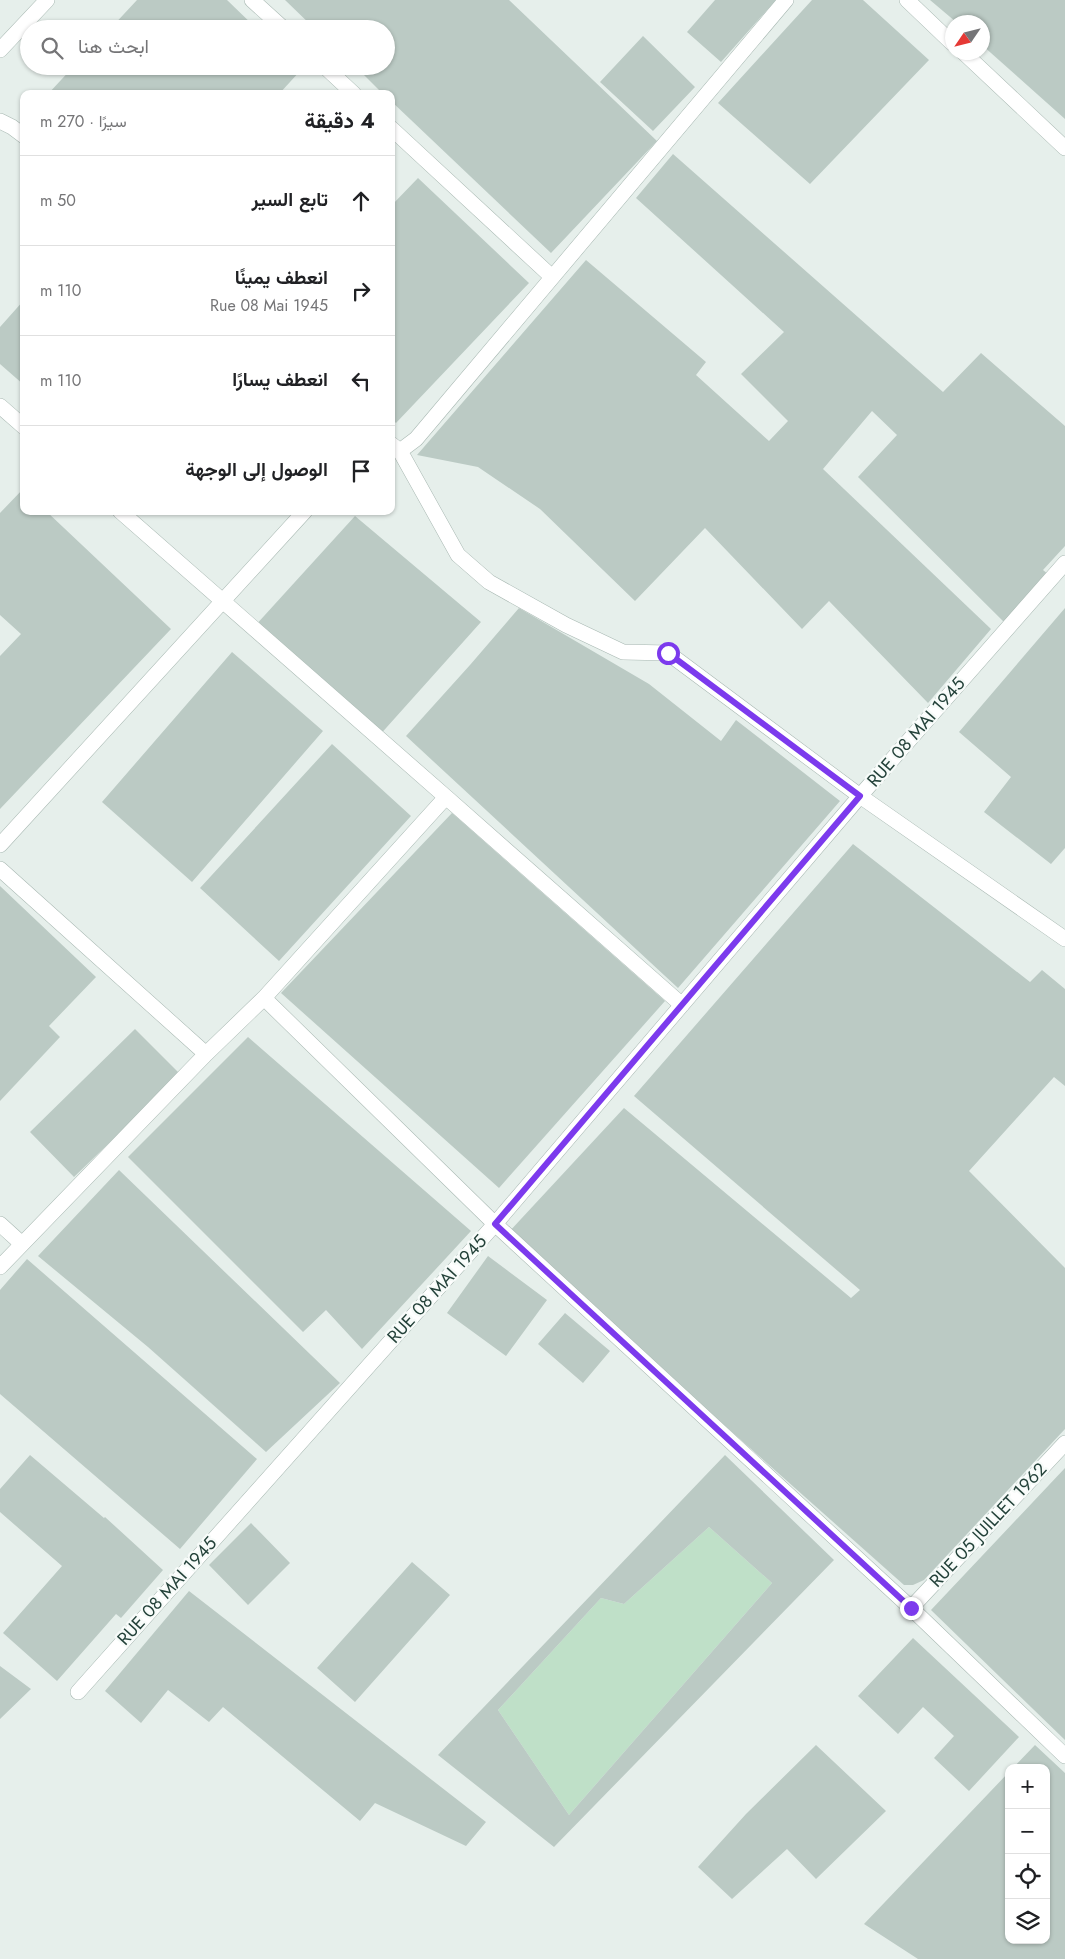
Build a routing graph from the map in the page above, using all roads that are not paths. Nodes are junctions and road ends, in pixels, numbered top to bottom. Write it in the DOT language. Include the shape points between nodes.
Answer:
graph roads {
  1 [pos="47,0"];
  2 [pos="252,0"];
  3 [pos="786,0"];
  4 [pos="907,0"];
  5 [pos="28,20"];
  6 [pos="274,20"];
  7 [pos="20,29"];
  8 [pos="945,36"];
  9 [pos="0,50"];
  10 [pos="972,60"];
  11 [pos="334,75"];
  12 [pos="350,90"];
  13 [pos="0,121"];
  14 [pos="395,132"];
  15 [pos="20,133"];
  16 [pos="1065,148"];
  17 [pos="552,277"];
  18 [pos="0,406"];
  19 [pos="20,424"];
  20 [pos="396,448"];
  21 [pos="125,515"];
  22 [pos="301,515"];
  23 [pos="1065,563"];
  24 [pos="223,602"];
  25 [pos="860,796"];
  26 [pos="446,798"];
  27 [pos="0,845"];
  28 [pos="0,869"];
  29 [pos="1065,939"];
  30 [pos="264,998"];
  31 [pos="682,1005"];
  32 [pos="206,1054"];
  33 [pos="0,1224"];
  34 [pos="495,1224"];
  35 [pos="22,1244"];
  36 [pos="0,1267"];
  37 [pos="1065,1443"];
  38 [pos="911,1608"];
  39 [pos="78,1692"];
  40 [pos="1065,1756"];
  1 -- 5 [label="street"];
  2 -- 6 [label="street"];
  3 -- 17 [label="street"];
  4 -- 8 [label="street"];
  7 -- 9 [label="street"];
  10 -- 16 [label="street"];
  11 -- 12 [label="street"];
  13 -- 15 [label="street"];
  14 -- 17 [label="street"];
  17 -- 20 [label="street" via="416,439"];
  18 -- 19 [label="street"];
  20 -- 25 [label="street" via="458,555 489,582 623,652 668,653"];
  21 -- 24 [label="street"];
  22 -- 24 [label="street"];
  23 -- 25 [label="street, RUE 08 MAI 1945"];
  24 -- 26 [label="street"];
  24 -- 27 [label="street"];
  25 -- 29 [label="street"];
  25 -- 31 [label="street, RUE 08 MAI 1945"];
  26 -- 30 [label="street"];
  26 -- 31 [label="street"];
  28 -- 32 [label="street"];
  30 -- 32 [label="street"];
  30 -- 34 [label="street"];
  31 -- 34 [label="street, RUE 08 MAI 1945"];
  32 -- 35 [label="street"];
  33 -- 35 [label="street"];
  34 -- 38 [label="street"];
  34 -- 39 [label="street, RUE 08 MAI 1945"];
  35 -- 36 [label="street"];
  37 -- 38 [label="street, RUE 05 JUILLET 1962"];
  38 -- 40 [label="street"];
}
